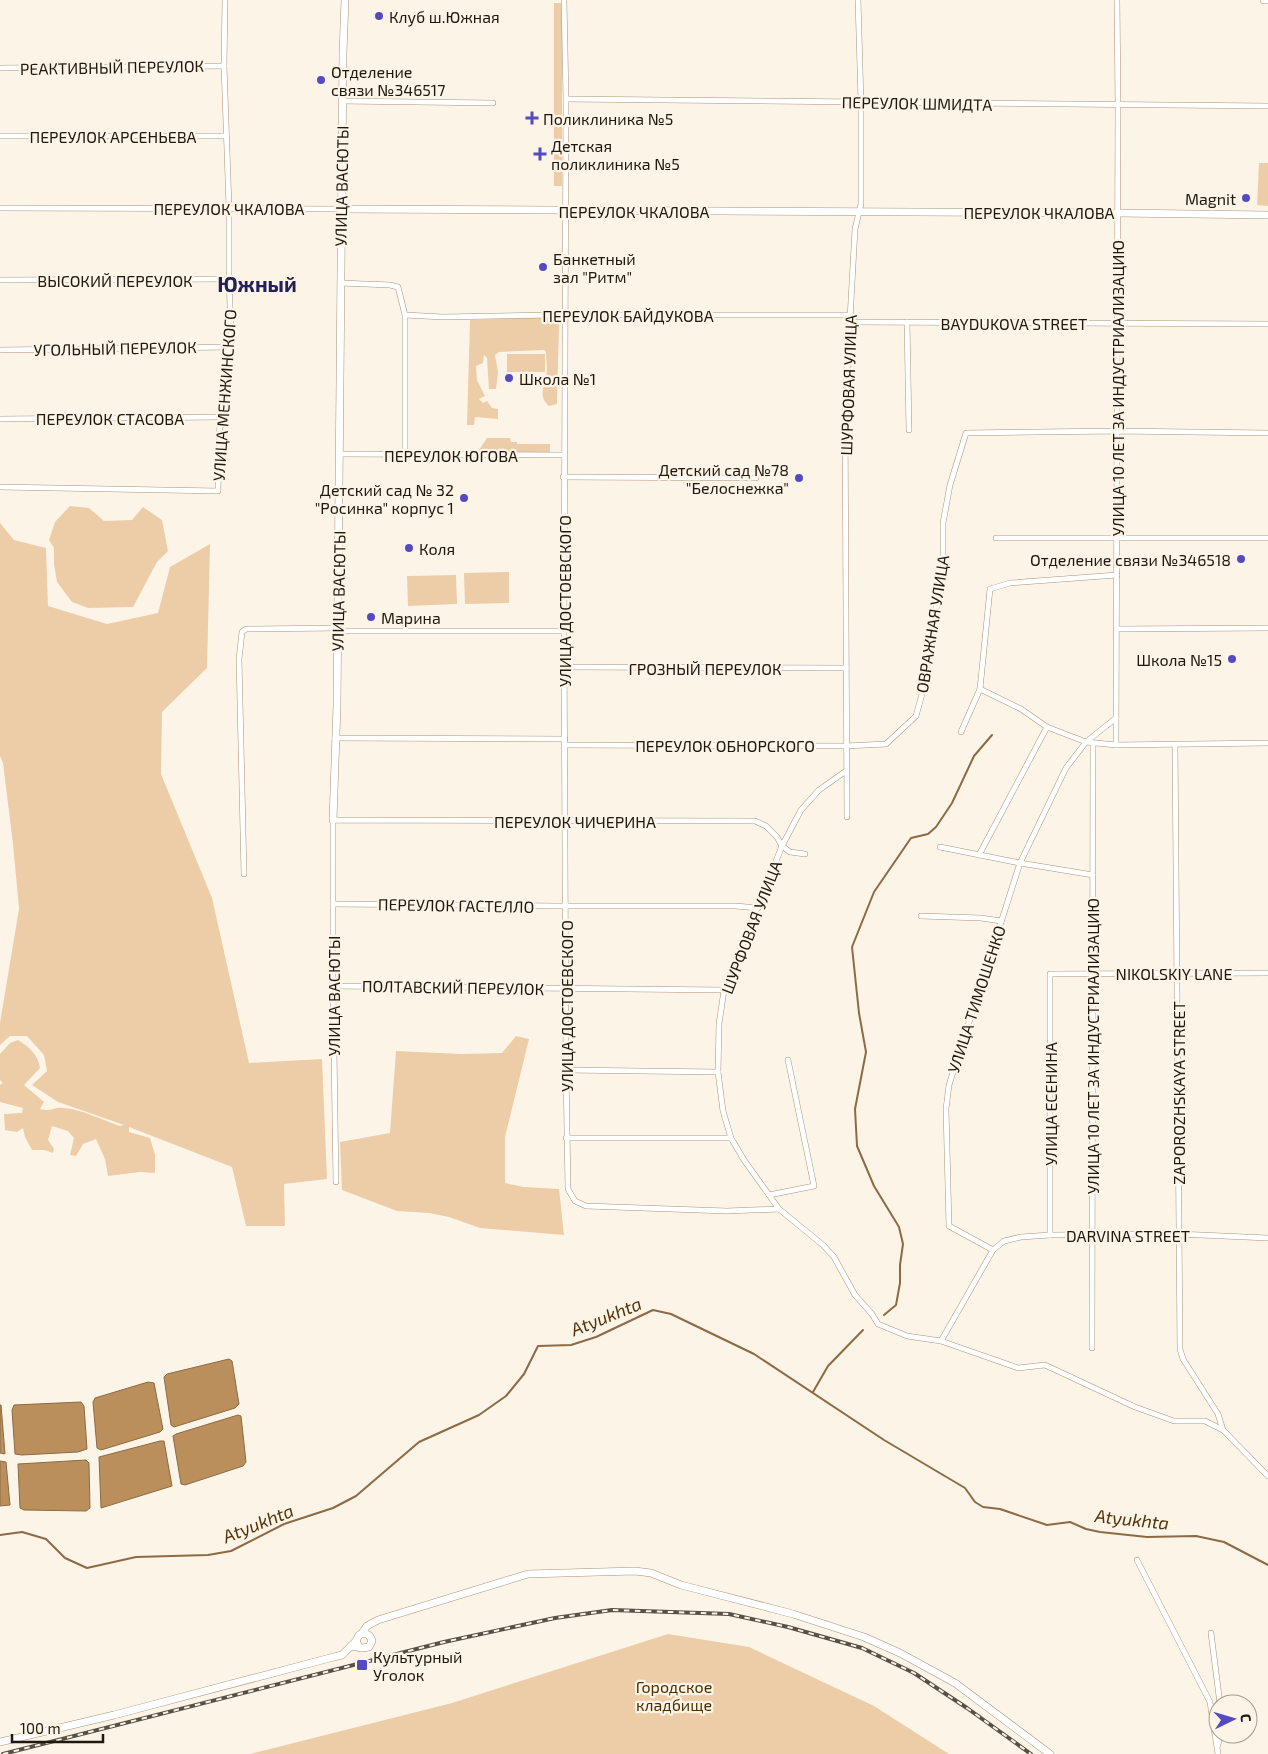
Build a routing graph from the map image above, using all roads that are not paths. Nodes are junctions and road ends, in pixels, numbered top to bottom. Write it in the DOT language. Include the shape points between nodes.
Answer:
graph roads {
  1 [pos="224,0"];
  2 [pos="345,0"];
  3 [pos="564,0"];
  4 [pos="858,0"];
  5 [pos="1117,0"];
  6 [pos="1264,0"];
  7 [pos="1268,0"];
  8 [pos="224,66"];
  9 [pos="0,68"];
  10 [pos="566,99"];
  11 [pos="342,101"];
  12 [pos="861,102"];
  13 [pos="493,103"];
  14 [pos="1118,106"];
  15 [pos="1268,106"];
  16 [pos="0,136"];
  17 [pos="226,136"];
  18 [pos="0,208"];
  19 [pos="229,208"];
  20 [pos="341,209"];
  21 [pos="565,210"];
  22 [pos="858,212"];
  23 [pos="1118,212"];
  24 [pos="1268,215"];
  25 [pos="229,279"];
  26 [pos="0,280"];
  27 [pos="340,283"];
  28 [pos="405,315"];
  29 [pos="565,315"];
  30 [pos="852,316"];
  31 [pos="851,322"];
  32 [pos="907,322"];
  33 [pos="1118,323"];
  34 [pos="1268,324"];
  35 [pos="230,347"];
  36 [pos="0,350"];
  37 [pos="220,417"];
  38 [pos="0,419"];
  39 [pos="908,430"];
  40 [pos="1117,432"];
  41 [pos="1268,433"];
  42 [pos="339,454"];
  43 [pos="564,455"];
  44 [pos="405,456"];
  45 [pos="563,477"];
  46 [pos="756,478"];
  47 [pos="0,488"];
  48 [pos="996,538"];
  49 [pos="1117,538"];
  50 [pos="1268,538"];
  51 [pos="1117,575"];
  52 [pos="1268,628"];
  53 [pos="1117,629"];
  54 [pos="337,630"];
  55 [pos="564,630"];
  56 [pos="564,667"];
  57 [pos="846,668"];
  58 [pos="980,689"];
  59 [pos="1116,718"];
  60 [pos="1047,727"];
  61 [pos="961,732"];
  62 [pos="335,738"];
  63 [pos="565,742"];
  64 [pos="1086,742"];
  65 [pos="1268,743"];
  66 [pos="886,744"];
  67 [pos="1093,744"];
  68 [pos="1175,744"];
  69 [pos="1116,745"];
  70 [pos="846,746"];
  71 [pos="846,771"];
  72 [pos="847,817"];
  73 [pos="333,820"];
  74 [pos="566,820"];
  75 [pos="782,846"];
  76 [pos="940,847"];
  77 [pos="805,854"];
  78 [pos="979,855"];
  79 [pos="1020,863"];
  80 [pos="244,874"];
  81 [pos="1093,875"];
  82 [pos="333,904"];
  83 [pos="566,906"];
  84 [pos="758,908"];
  85 [pos="921,916"];
  86 [pos="1001,922"];
  87 [pos="1177,973"];
  88 [pos="1268,973"];
  89 [pos="1050,974"];
  90 [pos="1093,974"];
  91 [pos="333,986"];
  92 [pos="567,989"];
  93 [pos="724,990"];
  94 [pos="788,1060"];
  95 [pos="566,1070"];
  96 [pos="718,1072"];
  97 [pos="566,1138"];
  98 [pos="731,1138"];
  99 [pos="336,1182"];
  100 [pos="768,1195"];
  101 [pos="779,1209"];
  102 [pos="1092,1234"];
  103 [pos="1178,1234"];
  104 [pos="1050,1235"];
  105 [pos="1268,1238"];
  106 [pos="993,1250"];
  107 [pos="941,1341"];
  108 [pos="1092,1348"];
  109 [pos="1223,1430"];
  110 [pos="1268,1476"];
  111 [pos="1136,1560"];
  112 [pos="1211,1633"];
  113 [pos="366,1634"];
  114 [pos="356,1645"];
  115 [pos="1219,1694"];
  116 [pos="0,1742"];
  117 [pos="1218,1752"];
  118 [pos="1050,1754"];
  1 -- 8 [label="street, УЛИЦА МЕНЖИНСКОГО"];
  2 -- 11 [label="street, УЛИЦА ВАСЮТЫ"];
  3 -- 10 [label="street, УЛИЦА ДОСТОЕВСКОГО"];
  4 -- 12 [label="street, ШУРФОВАЯ УЛИЦА"];
  5 -- 14 [label="street, УЛИЦА 10 ЛЕТ ЗА ИНДУСТРИАЛИЗАЦИЮ"];
  6 -- 7 [label="street"];
  8 -- 9 [label="street, РЕАКТИВНЫЙ ПЕРЕУЛОК"];
  8 -- 17 [label="street, УЛИЦА МЕНЖИНСКОГО"];
  10 -- 12 [label="street, ПЕРЕУЛОК ШМИДТА"];
  10 -- 21 [label="street, УЛИЦА ДОСТОЕВСКОГО"];
  11 -- 13 [label="street"];
  11 -- 20 [label="street, УЛИЦА ВАСЮТЫ"];
  12 -- 14 [label="street, ПЕРЕУЛОК ШМИДТА"];
  12 -- 22 [label="street, ШУРФОВАЯ УЛИЦА" via="861,204"];
  14 -- 15 [label="street, ПЕРЕУЛОК ШМИДТА"];
  14 -- 23 [label="street, УЛИЦА 10 ЛЕТ ЗА ИНДУСТРИАЛИЗАЦИЮ"];
  16 -- 17 [label="street, ПЕРЕУЛОК АРСЕНЬЕВА"];
  17 -- 19 [label="street, УЛИЦА МЕНЖИНСКОГО"];
  18 -- 19 [label="street, ПЕРЕУЛОК ЧКАЛОВА"];
  19 -- 20 [label="street, ПЕРЕУЛОК ЧКАЛОВА"];
  19 -- 25 [label="street, УЛИЦА МЕНЖИНСКОГО"];
  20 -- 21 [label="street, ПЕРЕУЛОК ЧКАЛОВА"];
  20 -- 27 [label="street, УЛИЦА ВАСЮТЫ"];
  21 -- 22 [label="street, ПЕРЕУЛОК ЧКАЛОВА"];
  21 -- 29 [label="street, УЛИЦА ДОСТОЕВСКОГО"];
  22 -- 23 [label="street, ПЕРЕУЛОК ЧКАЛОВА"];
  22 -- 30 [label="street, ШУРФОВАЯ УЛИЦА"];
  23 -- 24 [label="street, ПЕРЕУЛОК ЧКАЛОВА"];
  23 -- 33 [label="street, УЛИЦА 10 ЛЕТ ЗА ИНДУСТРИАЛИЗАЦИЮ"];
  25 -- 26 [label="street, ВЫСОКИЙ ПЕРЕУЛОК"];
  25 -- 35 [label="street, УЛИЦА МЕНЖИНСКОГО"];
  27 -- 28 [label="street" via="398,287"];
  27 -- 42 [label="street, УЛИЦА ВАСЮТЫ"];
  28 -- 29 [label="street, ПЕРЕУЛОК БАЙДУКОВА"];
  28 -- 44 [label="street"];
  29 -- 30 [label="street, ПЕРЕУЛОК БАЙДУКОВА"];
  29 -- 43 [label="street, УЛИЦА ДОСТОЕВСКОГО"];
  30 -- 31 [label="street, ШУРФОВАЯ УЛИЦА"];
  31 -- 32 [label="street, BAYDUKOVA STREET"];
  31 -- 57 [label="street, ШУРФОВАЯ УЛИЦА" via="845,409"];
  32 -- 33 [label="street, BAYDUKOVA STREET"];
  32 -- 39 [label="street"];
  33 -- 34 [label="street, BAYDUKOVA STREET"];
  33 -- 40 [label="street, УЛИЦА 10 ЛЕТ ЗА ИНДУСТРИАЛИЗАЦИЮ"];
  35 -- 36 [label="street, УГОЛЬНЫЙ ПЕРЕУЛОК"];
  35 -- 37 [label="street, УЛИЦА МЕНЖИНСКОГО"];
  37 -- 38 [label="street, ПЕРЕУЛОК СТАСОВА"];
  37 -- 47 [label="street, УЛИЦА МЕНЖИНСКОГО" via="218,491"];
  40 -- 41 [label="street"];
  40 -- 49 [label="street, УЛИЦА 10 ЛЕТ ЗА ИНДУСТРИАЛИЗАЦИЮ"];
  40 -- 66 [label="street, ОВРАЖНАЯ УЛИЦА" via="966,433 950,484 943,523 943,568 922,694 916,716"];
  42 -- 44 [label="street, ПЕРЕУЛОК ЮГОВА"];
  42 -- 54 [label="street, УЛИЦА ВАСЮТЫ"];
  43 -- 44 [label="street, ПЕРЕУЛОК ЮГОВА"];
  43 -- 45 [label="street, УЛИЦА ДОСТОЕВСКОГО"];
  45 -- 46 [label="street"];
  45 -- 55 [label="street, УЛИЦА ДОСТОЕВСКОГО"];
  48 -- 49 [label="street"];
  49 -- 50 [label="street"];
  49 -- 51 [label="street, УЛИЦА 10 ЛЕТ ЗА ИНДУСТРИАЛИЗАЦИЮ"];
  51 -- 53 [label="street, УЛИЦА 10 ЛЕТ ЗА ИНДУСТРИАЛИЗАЦИЮ"];
  51 -- 58 [label="street" via="1010,583 990,589"];
  52 -- 53 [label="street"];
  53 -- 59 [label="street, УЛИЦА 10 ЛЕТ ЗА ИНДУСТРИАЛИЗАЦИЮ"];
  54 -- 55 [label="street"];
  54 -- 62 [label="street, УЛИЦА ВАСЮТЫ"];
  54 -- 80 [label="street" via="246,629 242,632 239,659"];
  55 -- 56 [label="street, УЛИЦА ДОСТОЕВСКОГО"];
  56 -- 57 [label="street, ГРОЗНЫЙ ПЕРЕУЛОК"];
  56 -- 63 [label="street, УЛИЦА ДОСТОЕВСКОГО"];
  57 -- 70 [label="street, ШУРФОВАЯ УЛИЦА"];
  58 -- 60 [label="street" via="1021,709"];
  58 -- 61 [label="street"];
  59 -- 64 [label="street, УЛИЦА ТИМОШЕНКО"];
  59 -- 69 [label="street, УЛИЦА 10 ЛЕТ ЗА ИНДУСТРИАЛИЗАЦИЮ"];
  60 -- 64 [label="street"];
  60 -- 78 [label="street"];
  62 -- 63 [label="street, ПЕРЕУЛОК ОБНОРСКОГО"];
  62 -- 73 [label="street, УЛИЦА ВАСЮТЫ"];
  63 -- 70 [label="street, ПЕРЕУЛОК ОБНОРСКОГО"];
  63 -- 74 [label="street, УЛИЦА ДОСТОЕВСКОГО"];
  64 -- 67 [label="street"];
  64 -- 79 [label="street, УЛИЦА ТИМОШЕНКО" via="1066,768"];
  65 -- 68 [label="street"];
  66 -- 70 [label="street, ПЕРЕУЛОК ОБНОРСКОГО"];
  67 -- 69 [label="street"];
  67 -- 81 [label="street, УЛИЦА 10 ЛЕТ ЗА ИНДУСТРИАЛИЗАЦИЮ"];
  68 -- 69 [label="street"];
  68 -- 87 [label="street, ZAPOROZHSKAYA STREET"];
  70 -- 71 [label="street, ШУРФОВАЯ УЛИЦА"];
  71 -- 72 [label="street, ШУРФОВАЯ УЛИЦА"];
  71 -- 75 [label="street, ШУРФОВАЯ УЛИЦА" via="819,790 801,810"];
  73 -- 74 [label="street, ПЕРЕУЛОК ЧИЧЕРИНА"];
  73 -- 82 [label="street, УЛИЦА ВАСЮТЫ"];
  74 -- 75 [label="street, ПЕРЕУЛОК ЧИЧЕРИНА" via="755,821 766,826"];
  74 -- 83 [label="street, УЛИЦА ДОСТОЕВСКОГО"];
  75 -- 77 [label="street" via="790,852"];
  75 -- 84 [label="street, ШУРФОВАЯ УЛИЦА"];
  76 -- 78 [label="street"];
  78 -- 79 [label="street"];
  79 -- 81 [label="street"];
  79 -- 86 [label="street, УЛИЦА ТИМОШЕНКО"];
  81 -- 90 [label="street, УЛИЦА 10 ЛЕТ ЗА ИНДУСТРИАЛИЗАЦИЮ"];
  82 -- 83 [label="street, ПЕРЕУЛОК ГАСТЕЛЛО"];
  82 -- 91 [label="street, УЛИЦА ВАСЮТЫ"];
  83 -- 84 [label="street, ПЕРЕУЛОК ГАСТЕЛЛО"];
  83 -- 92 [label="street, УЛИЦА ДОСТОЕВСКОГО"];
  84 -- 93 [label="street, ШУРФОВАЯ УЛИЦА"];
  85 -- 86 [label="street"];
  86 -- 106 [label="street, УЛИЦА ТИМОШЕНКО" via="949,1085 947,1102 949,1226"];
  87 -- 88 [label="street, NIKOLSKIY LANE"];
  87 -- 90 [label="street, NIKOLSKIY LANE"];
  87 -- 103 [label="street, ZAPOROZHSKAYA STREET"];
  89 -- 90 [label="street, NIKOLSKIY LANE"];
  89 -- 104 [label="street, УЛИЦА ЕСЕНИНА"];
  90 -- 102 [label="street, УЛИЦА 10 ЛЕТ ЗА ИНДУСТРИАЛИЗАЦИЮ"];
  91 -- 92 [label="street, ПОЛТАВСКИЙ ПЕРЕУЛОК"];
  91 -- 99 [label="street, УЛИЦА ВАСЮТЫ"];
  92 -- 93 [label="street, ПОЛТАВСКИЙ ПЕРЕУЛОК"];
  92 -- 95 [label="street, УЛИЦА ДОСТОЕВСКОГО"];
  93 -- 96 [label="street, ШУРФОВАЯ УЛИЦА" via="719,1024"];
  94 -- 100 [label="street" via="814,1186"];
  95 -- 96 [label="street"];
  95 -- 97 [label="street, УЛИЦА ДОСТОЕВСКОГО"];
  96 -- 98 [label="street, ШУРФОВАЯ УЛИЦА" via="723,1111"];
  97 -- 98 [label="street"];
  97 -- 101 [label="street, УЛИЦА ДОСТОЕВСКОГО" via="568,1189 575,1201 586,1206 727,1211"];
  98 -- 100 [label="street, ШУРФОВАЯ УЛИЦА"];
  100 -- 101 [label="street, ШУРФОВАЯ УЛИЦА"];
  101 -- 107 [label="street, ШУРФОВАЯ УЛИЦА" via="834,1257 878,1324 907,1336"];
  102 -- 103 [label="street, DARVINA STREET"];
  102 -- 104 [label="street, DARVINA STREET"];
  102 -- 108 [label="street, УЛИЦА 10 ЛЕТ ЗА ИНДУСТРИАЛИЗАЦИЮ"];
  103 -- 105 [label="street, DARVINA STREET"];
  103 -- 109 [label="street, ZAPOROZHSKAYA STREET" via="1180,1349 1218,1414"];
  104 -- 106 [label="street, DARVINA STREET" via="1021,1237 1004,1242"];
  106 -- 107 [label="street"];
  107 -- 109 [label="street" via="1018,1368 1045,1366 1135,1407 1174,1421 1205,1421"];
  109 -- 110 [label="street"];
  111 -- 117 [label="street" via="1210,1702"];
  112 -- 115 [label="street"];
  113 -- 114 [label="street" via="359,1635"];
  113 -- 114 [label="street" via="372,1641 369,1647"];
  113 -- 118 [label="street" via="367,1626 373,1622 528,1574 651,1573 681,1585 864,1637 900,1653 954,1683"];
  114 -- 116 [label="street" via="342,1655"];
}
